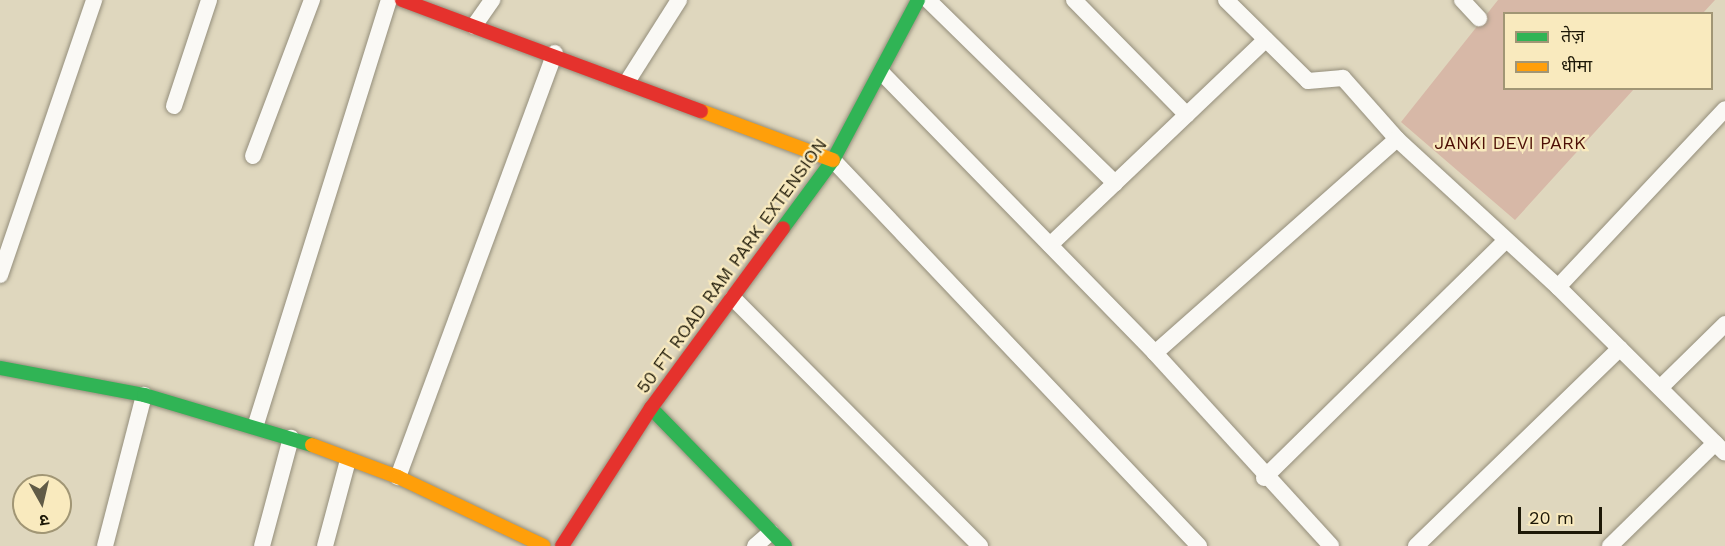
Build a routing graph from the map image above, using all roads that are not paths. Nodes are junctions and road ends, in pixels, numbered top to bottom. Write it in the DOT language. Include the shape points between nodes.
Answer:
graph roads {
  1 [pos="94,0"];
  2 [pos="209,0"];
  3 [pos="312,0"];
  4 [pos="389,0"];
  5 [pos="402,0"];
  6 [pos="492,0"];
  7 [pos="679,0"];
  8 [pos="918,0"];
  9 [pos="928,0"];
  10 [pos="1074,0"];
  11 [pos="1226,0"];
  12 [pos="1462,0"];
  13 [pos="1479,18"];
  14 [pos="474,26"];
  15 [pos="1266,39"];
  16 [pos="555,53"];
  17 [pos="882,73"];
  18 [pos="627,82"];
  19 [pos="174,106"];
  20 [pos="1725,109"];
  21 [pos="1187,115"];
  22 [pos="1397,139"];
  23 [pos="253,156"];
  24 [pos="833,160"];
  25 [pos="1116,183"];
  26 [pos="1506,240"];
  27 [pos="1050,245"];
  28 [pos="0,275"];
  29 [pos="1558,287"];
  30 [pos="733,297"];
  31 [pos="1725,324"];
  32 [pos="1620,348"];
  33 [pos="1155,353"];
  34 [pos="0,368"];
  35 [pos="1661,387"];
  36 [pos="144,395"];
  37 [pos="651,408"];
  38 [pos="256,424"];
  39 [pos="291,438"];
  40 [pos="1720,448"];
  41 [pos="348,460"];
  42 [pos="398,477"];
  43 [pos="1264,478"];
  44 [pos="771,532"];
  45 [pos="105,546"];
  46 [pos="262,546"];
  47 [pos="325,546"];
  48 [pos="544,546"];
  49 [pos="562,546"];
  50 [pos="755,546"];
  51 [pos="785,546"];
  52 [pos="980,546"];
  53 [pos="1199,546"];
  54 [pos="1331,546"];
  55 [pos="1416,546"];
  56 [pos="1610,546"];
  1 -- 28 [label="lane"];
  2 -- 19 [label="lane"];
  3 -- 23 [label="lane"];
  4 -- 38 [label="lane"];
  5 -- 14 [label="street"];
  6 -- 14 [label="lane"];
  7 -- 18 [label="lane"];
  8 -- 17 [label="street, 50 FT ROAD RAM PARK EXTENSION"];
  9 -- 25 [label="lane"];
  10 -- 21 [label="lane"];
  11 -- 15 [label="lane"];
  12 -- 13 [label="lane"];
  14 -- 16 [label="street"];
  15 -- 21 [label="lane"];
  15 -- 22 [label="lane" via="1308,81 1343,78"];
  16 -- 18 [label="street"];
  16 -- 42 [label="lane"];
  17 -- 24 [label="street, 50 FT ROAD RAM PARK EXTENSION"];
  17 -- 27 [label="lane"];
  18 -- 24 [label="street"];
  20 -- 29 [label="lane"];
  21 -- 25 [label="lane"];
  22 -- 26 [label="lane"];
  22 -- 33 [label="lane"];
  24 -- 30 [label="street, 50 FT ROAD RAM PARK EXTENSION"];
  24 -- 53 [label="lane"];
  25 -- 27 [label="lane"];
  26 -- 29 [label="lane"];
  26 -- 43 [label="lane"];
  27 -- 33 [label="lane"];
  29 -- 32 [label="lane"];
  30 -- 37 [label="street, 50 FT ROAD RAM PARK EXTENSION"];
  30 -- 52 [label="lane"];
  31 -- 35 [label="lane"];
  32 -- 35 [label="lane"];
  32 -- 55 [label="lane"];
  33 -- 43 [label="lane"];
  34 -- 36 [label="street"];
  35 -- 40 [label="lane"];
  36 -- 38 [label="street"];
  36 -- 45 [label="lane"];
  37 -- 44 [label="street"];
  37 -- 49 [label="street, 50 FT ROAD RAM PARK EXTENSION"];
  38 -- 39 [label="street"];
  39 -- 41 [label="street"];
  39 -- 46 [label="lane"];
  40 -- 56 [label="lane"];
  41 -- 42 [label="street"];
  41 -- 47 [label="lane"];
  42 -- 48 [label="street"];
  43 -- 54 [label="lane"];
  44 -- 50 [label="lane"];
  44 -- 51 [label="street"];
}
